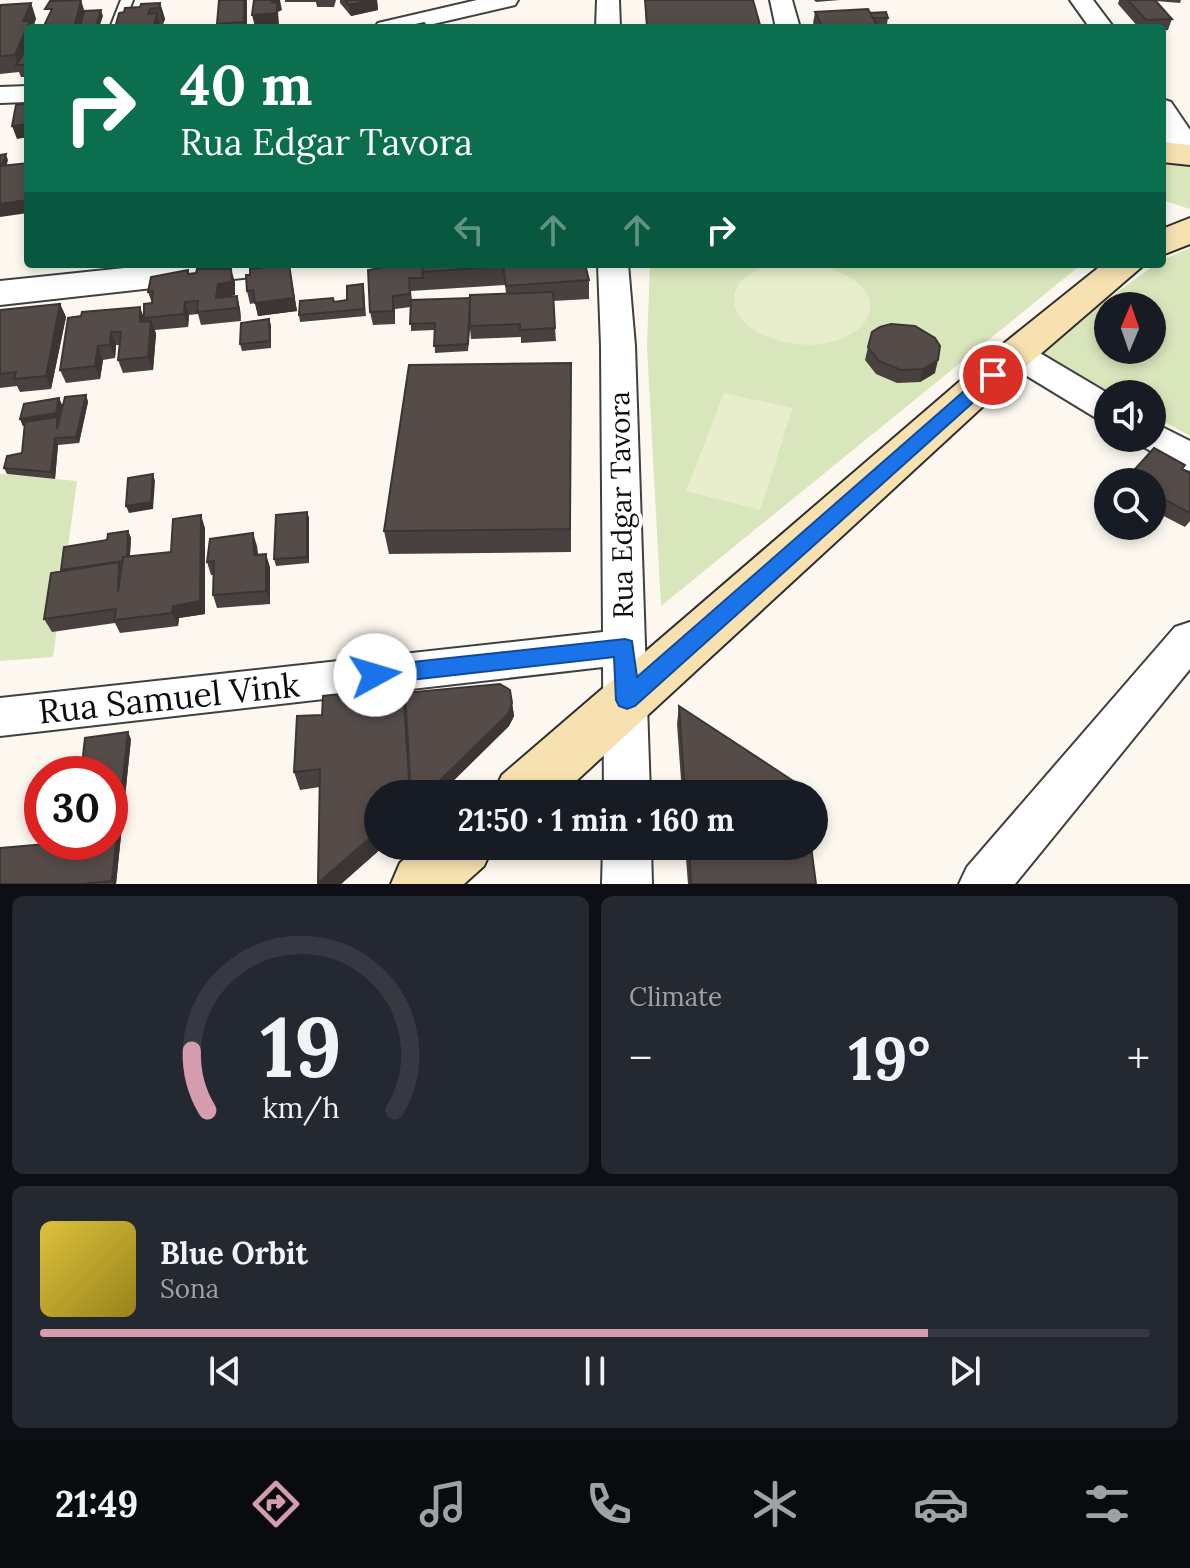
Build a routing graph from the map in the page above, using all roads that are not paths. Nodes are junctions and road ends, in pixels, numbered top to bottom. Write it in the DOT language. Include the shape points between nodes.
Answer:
graph roads {
  1 [pos="127,0"];
  2 [pos="503,0"];
  3 [pos="608,0"];
  4 [pos="781,0"];
  5 [pos="1081,0"];
  6 [pos="118,24"];
  7 [pos="403,24"];
  8 [pos="608,24"];
  9 [pos="787,24"];
  10 [pos="1099,24"];
  11 [pos="24,94"];
  12 [pos="0,95"];
  13 [pos="1166,113"];
  14 [pos="1178,154"];
  15 [pos="1166,212"];
  16 [pos="1190,218"];
  17 [pos="1190,229"];
  18 [pos="1166,242"];
  19 [pos="24,267"];
  20 [pos="203,268"];
  21 [pos="613,268"];
  22 [pos="1121,268"];
  23 [pos="0,269"];
  24 [pos="0,293"];
  25 [pos="1016,354"];
  26 [pos="1094,401"];
  27 [pos="1166,443"];
  28 [pos="1190,458"];
  29 [pos="1190,639"];
  30 [pos="625,647"];
  31 [pos="627,700"];
  32 [pos="0,717"];
  33 [pos="538,780"];
  34 [pos="627,780"];
  35 [pos="448,860"];
  36 [pos="627,860"];
  37 [pos="421,884"];
  38 [pos="627,884"];
  39 [pos="984,884"];
  1 -- 6 [label="lane"];
  2 -- 7 [label="street"];
  3 -- 8 [label="street"];
  4 -- 9 [label="street"];
  5 -- 10 [label="street"];
  11 -- 12 [label="street"];
  13 -- 14 [label="street" via="1181,137"];
  15 -- 16 [label="main road"];
  17 -- 18 [label="main road"];
  19 -- 23 [label="street"];
  20 -- 24 [label="street"];
  21 -- 30 [label="street, Rua Edgar Tavora"];
  22 -- 25 [label="main road"];
  25 -- 26 [label="street"];
  25 -- 31 [label="main road"];
  27 -- 28 [label="street"];
  29 -- 39 [label="street"];
  30 -- 31 [label="street, Rua Edgar Tavora"];
  30 -- 32 [label="street, Rua Samuel Vink"];
  31 -- 33 [label="main road"];
  31 -- 34 [label="street, Rua Edgar Tavora"];
  35 -- 37 [label="main road"];
  36 -- 38 [label="street"];
}
